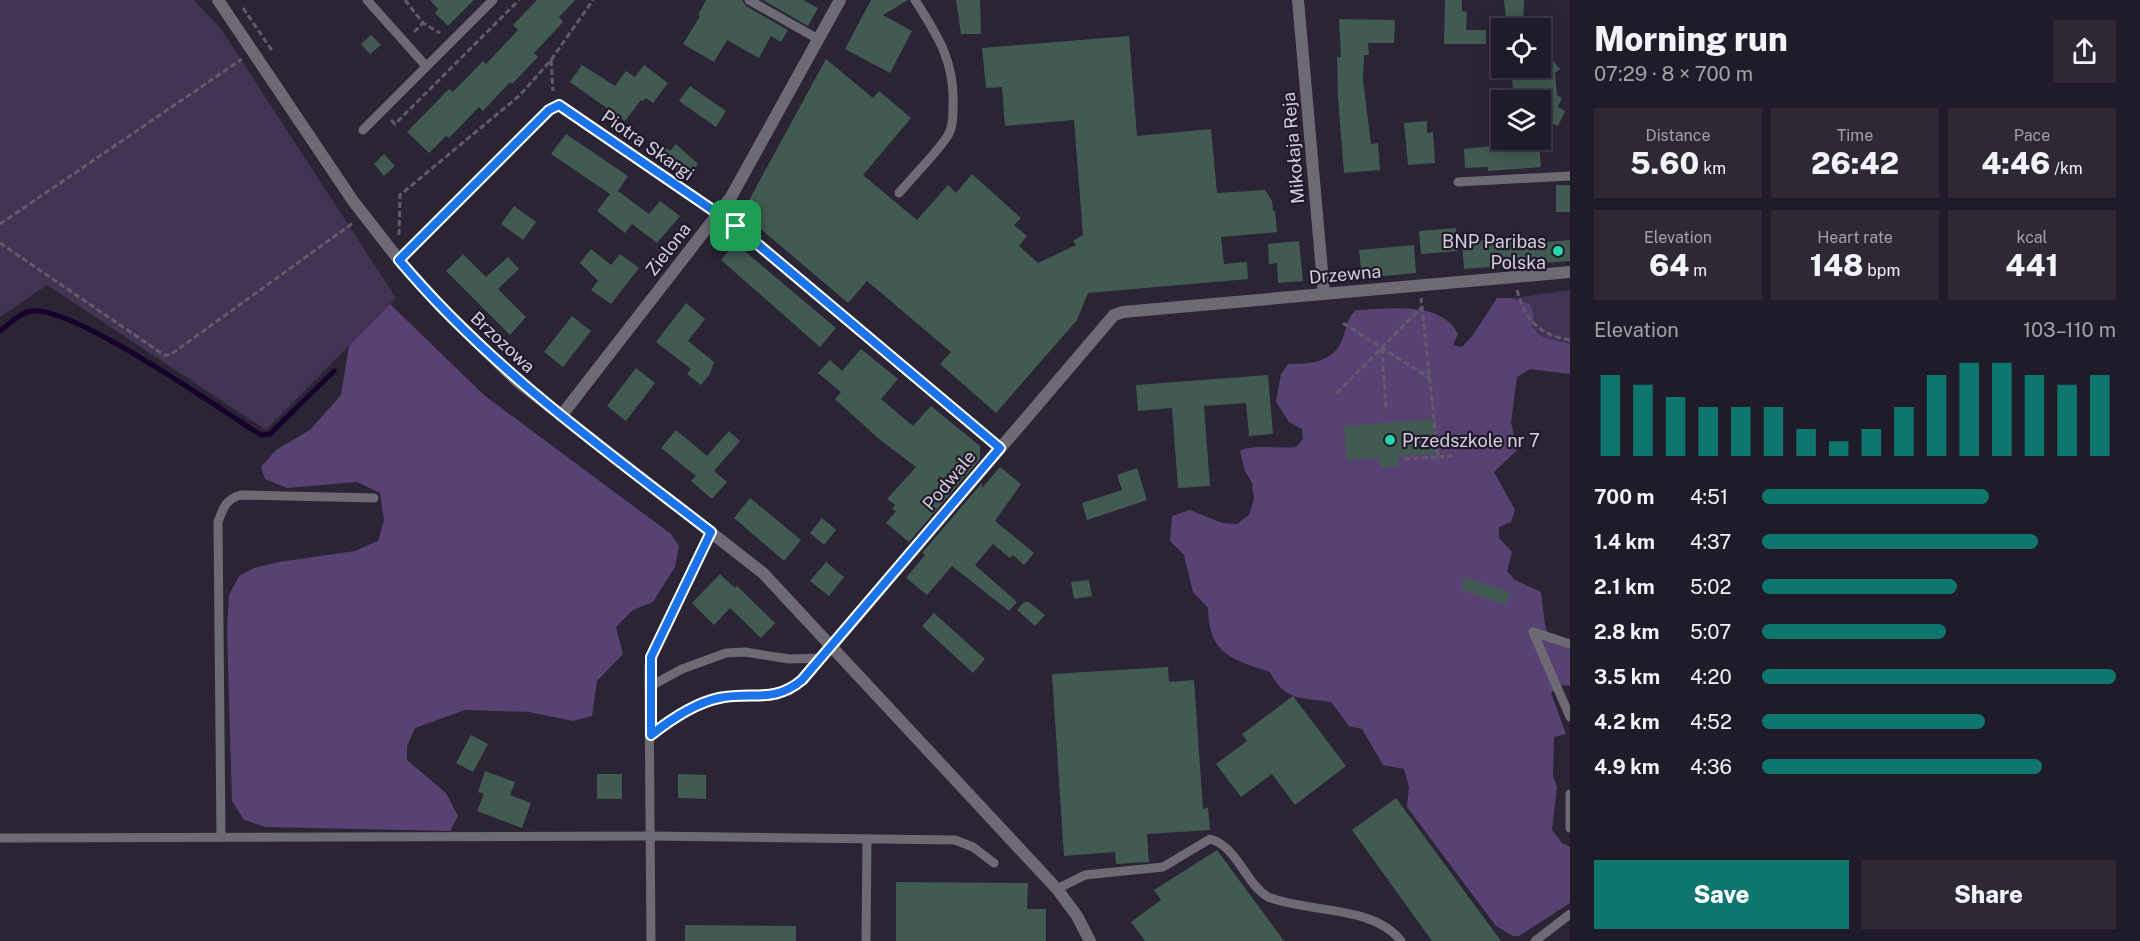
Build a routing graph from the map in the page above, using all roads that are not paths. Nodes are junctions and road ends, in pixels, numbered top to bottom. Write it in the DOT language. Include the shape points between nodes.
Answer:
graph roads {
  1 [pos="218,0"];
  2 [pos="367,0"];
  3 [pos="493,0"];
  4 [pos="749,0"];
  5 [pos="840,0"];
  6 [pos="915,0"];
  7 [pos="1298,0"];
  8 [pos="818,39"];
  9 [pos="426,66"];
  10 [pos="363,130"];
  11 [pos="1570,176"];
  12 [pos="1458,182"];
  13 [pos="899,193"];
  14 [pos="718,216"];
  15 [pos="399,260"];
  16 [pos="1570,272"];
  17 [pos="1324,294"];
  18 [pos="1123,312"];
  19 [pos="561,416"];
  20 [pos="1000,448"];
  21 [pos="374,498"];
  22 [pos="711,532"];
  23 [pos="1570,644"];
  24 [pos="830,648"];
  25 [pos="822,658"];
  26 [pos="649,687"];
  27 [pos="1570,717"];
  28 [pos="651,735"];
  29 [pos="1570,794"];
  30 [pos="1570,828"];
  31 [pos="651,836"];
  32 [pos="221,837"];
  33 [pos="0,838"];
  34 [pos="867,839"];
  35 [pos="994,863"];
  36 [pos="1057,889"];
  37 [pos="1570,914"];
  38 [pos="651,941"];
  39 [pos="866,941"];
  40 [pos="1090,941"];
  41 [pos="1401,941"];
  42 [pos="1534,941"];
  1 -- 15 [label="street, Brzozowa" via="364,215"];
  2 -- 9 [label="lane"];
  3 -- 9 [label="lane"];
  4 -- 8 [label="lane"];
  5 -- 8 [label="street, Zielona"];
  6 -- 13 [label="lane" via="949,59 953,123 948,136"];
  7 -- 17 [label="street, Mikołaja Reja"];
  8 -- 14 [label="street, Zielona"];
  9 -- 10 [label="lane"];
  11 -- 12 [label="lane"];
  14 -- 15 [label="street, Piotra Skargi" via="564,108 554,106"];
  14 -- 19 [label="street, Zielona"];
  14 -- 20 [label="street, Piotra Skargi" via="736,226"];
  15 -- 19 [label="street, Brzozowa" via="488,355"];
  16 -- 17 [label="street, Drzewna"];
  17 -- 18 [label="street, Drzewna"];
  18 -- 20 [label="street, Podwale" via="1109,319"];
  19 -- 22 [label="street, Brzozowa"];
  20 -- 24 [label="street, Podwale"];
  21 -- 32 [label="lane" via="241,495 231,498 223,507 218,522"];
  22 -- 24 [label="street, Brzozowa" via="763,573"];
  22 -- 26 [label="lane" via="654,648"];
  23 -- 27 [label="lane" via="1533,632"];
  24 -- 25 [label="lane"];
  24 -- 36 [label="street, Brzozowa"];
  25 -- 26 [label="lane" via="726,653 682,669"];
  25 -- 28 [label="lane" via="789,691 716,698"];
  26 -- 28 [label="lane"];
  28 -- 31 [label="lane"];
  29 -- 30 [label="lane"];
  31 -- 32 [label="lane"];
  31 -- 34 [label="lane"];
  31 -- 38 [label="lane"];
  32 -- 33 [label="lane"];
  34 -- 35 [label="lane" via="964,842"];
  34 -- 39 [label="lane"];
  36 -- 40 [label="street, Brzozowa"];
  36 -- 41 [label="lane" via="1085,874 1163,867 1210,839 1225,847 1268,897 1373,920 1392,929"];
  37 -- 42 [label="lane"];
}
